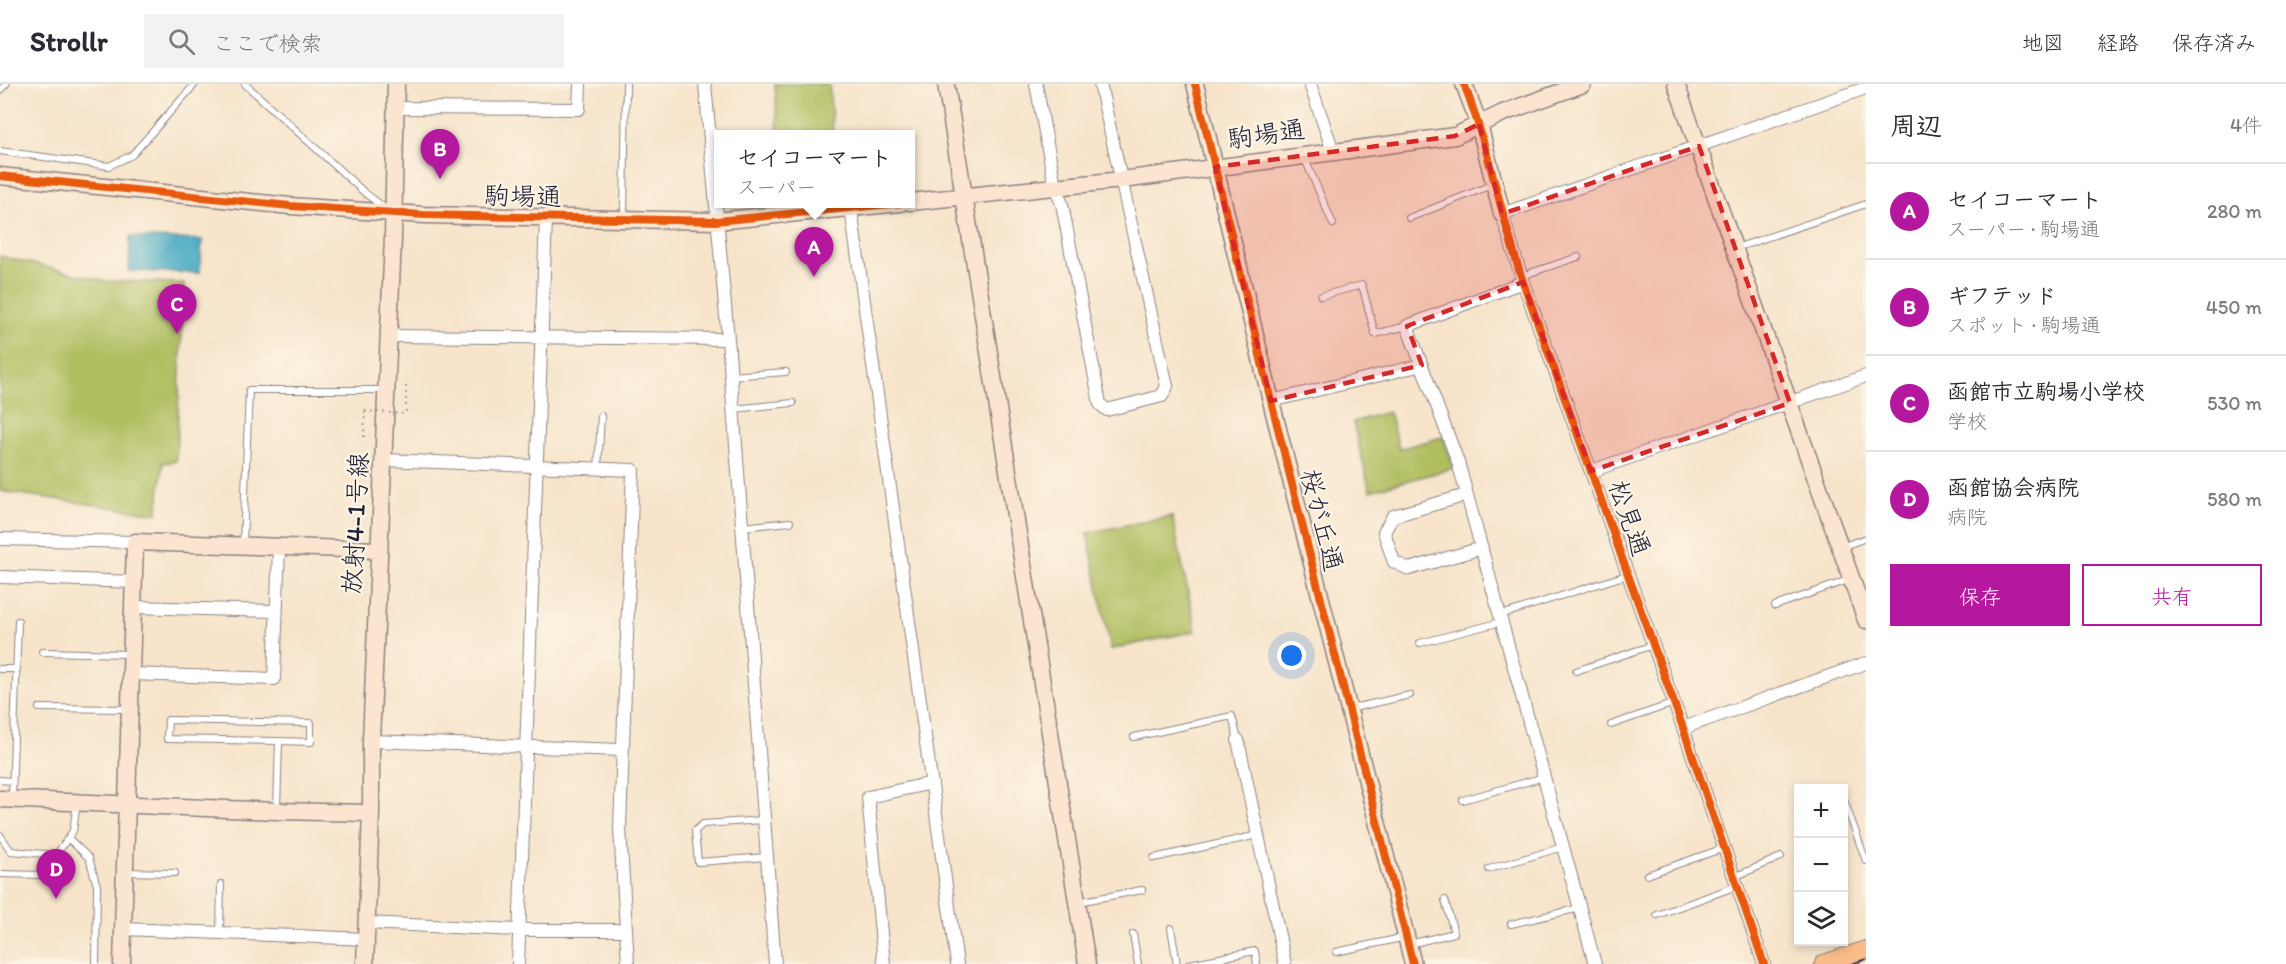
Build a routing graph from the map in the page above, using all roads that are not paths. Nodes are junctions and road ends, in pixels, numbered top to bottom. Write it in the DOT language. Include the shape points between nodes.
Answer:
graph roads {
  1 [pos="6,84"];
  2 [pos="195,84"];
  3 [pos="245,84"];
  4 [pos="396,84"];
  5 [pos="580,84"];
  6 [pos="626,84"];
  7 [pos="705,84"];
  8 [pos="946,84"];
  9 [pos="1036,84"];
  10 [pos="1100,84"];
  11 [pos="1195,84"];
  12 [pos="1310,84"];
  13 [pos="1464,84"];
  14 [pos="1583,84"];
  15 [pos="1676,84"];
  16 [pos="1866,88"];
  17 [pos="0,90"];
  18 [pos="395,108"];
  19 [pos="1479,124"];
  20 [pos="1699,146"];
  21 [pos="0,151"];
  22 [pos="1333,151"];
  23 [pos="1303,155"];
  24 [pos="1215,167"];
  25 [pos="0,176"];
  26 [pos="1122,180"];
  27 [pos="1494,184"];
  28 [pos="1055,186"];
  29 [pos="714,196"];
  30 [pos="964,196"];
  31 [pos="915,201"];
  32 [pos="1866,204"];
  33 [pos="715,208"];
  34 [pos="861,208"];
  35 [pos="851,209"];
  36 [pos="393,214"];
  37 [pos="1502,214"];
  38 [pos="546,218"];
  39 [pos="1409,218"];
  40 [pos="624,219"];
  41 [pos="716,221"];
  42 [pos="1333,224"];
  43 [pos="1735,248"];
  44 [pos="1578,257"];
  45 [pos="1522,279"];
  46 [pos="1321,296"];
  47 [pos="1407,326"];
  48 [pos="388,336"];
  49 [pos="542,338"];
  50 [pos="728,339"];
  51 [pos="1422,365"];
  52 [pos="786,372"];
  53 [pos="730,376"];
  54 [pos="1866,376"];
  55 [pos="386,390"];
  56 [pos="1271,401"];
  57 [pos="793,403"];
  58 [pos="1790,403"];
  59 [pos="733,409"];
  60 [pos="601,416"];
  61 [pos="384,460"];
  62 [pos="536,467"];
  63 [pos="598,469"];
  64 [pos="1591,471"];
  65 [pos="1467,495"];
  66 [pos="790,522"];
  67 [pos="742,526"];
  68 [pos="0,538"];
  69 [pos="1866,538"];
  70 [pos="135,542"];
  71 [pos="243,545"];
  72 [pos="279,546"];
  73 [pos="1482,548"];
  74 [pos="1840,548"];
  75 [pos="379,550"];
  76 [pos="1627,575"];
  77 [pos="0,577"];
  78 [pos="1852,579"];
  79 [pos="134,582"];
  80 [pos="1775,606"];
  81 [pos="133,607"];
  82 [pos="276,611"];
  83 [pos="1501,619"];
  84 [pos="1866,620"];
  85 [pos="18,621"];
  86 [pos="1420,643"];
  87 [pos="1653,645"];
  88 [pos="42,652"];
  89 [pos="131,654"];
  90 [pos="1866,663"];
  91 [pos="0,669"];
  92 [pos="17,669"];
  93 [pos="1576,671"];
  94 [pos="130,674"];
  95 [pos="1410,695"];
  96 [pos="1674,704"];
  97 [pos="39,708"];
  98 [pos="129,709"];
  99 [pos="1348,709"];
  100 [pos="1611,725"];
  101 [pos="1683,728"];
  102 [pos="1134,736"];
  103 [pos="1239,740"];
  104 [pos="279,741"];
  105 [pos="371,741"];
  106 [pos="527,748"];
  107 [pos="622,750"];
  108 [pos="1544,777"];
  109 [pos="0,780"];
  110 [pos="12,781"];
  111 [pos="933,783"];
  112 [pos="6,799"];
  113 [pos="1463,800"];
  114 [pos="78,803"];
  115 [pos="126,805"];
  116 [pos="277,811"];
  117 [pos="1848,811"];
  118 [pos="371,813"];
  119 [pos="764,820"];
  120 [pos="1258,835"];
  121 [pos="0,836"];
  122 [pos="68,838"];
  123 [pos="1563,847"];
  124 [pos="1724,848"];
  125 [pos="55,855"];
  126 [pos="767,857"];
  127 [pos="1781,857"];
  128 [pos="1154,858"];
  129 [pos="1866,861"];
  130 [pos="1489,868"];
  131 [pos="124,872"];
  132 [pos="175,873"];
  133 [pos="0,874"];
  134 [pos="1647,875"];
  135 [pos="1736,881"];
  136 [pos="221,884"];
  137 [pos="1142,890"];
  138 [pos="1445,900"];
  139 [pos="1077,903"];
  140 [pos="1580,908"];
  141 [pos="1657,915"];
  142 [pos="1511,924"];
  143 [pos="1171,928"];
  144 [pos="123,929"];
  145 [pos="519,930"];
  146 [pos="626,930"];
  147 [pos="366,931"];
  148 [pos="220,933"];
  149 [pos="1133,934"];
  150 [pos="1407,941"];
  151 [pos="1336,952"];
  152 [pos="1862,956"];
  153 [pos="96,964"];
  154 [pos="122,964"];
  155 [pos="365,964"];
  156 [pos="518,964"];
  157 [pos="628,964"];
  158 [pos="775,964"];
  159 [pos="884,964"];
  160 [pos="957,964"];
  161 [pos="1087,964"];
  162 [pos="1138,964"];
  163 [pos="1177,964"];
  164 [pos="1189,964"];
  165 [pos="1257,964"];
  166 [pos="1285,964"];
  167 [pos="1413,964"];
  168 [pos="1594,964"];
  169 [pos="1764,964"];
  170 [pos="1824,964"];
  1 -- 17 [label="lane"];
  2 -- 21 [label="lane" via="132,155 109,166"];
  3 -- 36 [label="lane"];
  4 -- 18 [label="street, 放射4-1号線"];
  5 -- 18 [label="street" via="579,109"];
  6 -- 40 [label="lane"];
  7 -- 29 [label="street"];
  8 -- 30 [label="street"];
  9 -- 28 [label="street"];
  10 -- 26 [label="street"];
  11 -- 24 [label="street, 桜が丘通"];
  12 -- 22 [label="street"];
  13 -- 19 [label="street, 松見通"];
  14 -- 19 [label="street, 駒場通"];
  15 -- 20 [label="street"];
  16 -- 20 [label="street"];
  18 -- 36 [label="street, 放射4-1号線"];
  19 -- 22 [label="street, 駒場通" via="1455,136"];
  19 -- 27 [label="street, 松見通"];
  20 -- 37 [label="street"];
  20 -- 43 [label="street"];
  22 -- 23 [label="street, 駒場通"];
  23 -- 24 [label="street, 駒場通"];
  23 -- 42 [label="lane"];
  24 -- 26 [label="street, 駒場通"];
  24 -- 56 [label="street, 桜が丘通"];
  25 -- 36 [label="street, 駒場通"];
  26 -- 28 [label="street, 駒場通"];
  26 -- 28 [label="street" via="1167,386 1162,396 1107,410 1100,404 1062,204"];
  27 -- 37 [label="street, 松見通"];
  27 -- 39 [label="lane"];
  28 -- 30 [label="street, 駒場通"];
  30 -- 31 [label="street, 駒場通"];
  30 -- 139 [label="street"];
  32 -- 43 [label="lane"];
  33 -- 41 [label="street"];
  34 -- 35 [label="street, 駒場通"];
  35 -- 41 [label="street, 駒場通"];
  35 -- 111 [label="street"];
  36 -- 38 [label="street, 駒場通"];
  36 -- 48 [label="street, 放射4-1号線"];
  37 -- 45 [label="street, 松見通"];
  38 -- 40 [label="street, 駒場通"];
  38 -- 49 [label="street"];
  40 -- 41 [label="street, 駒場通"];
  41 -- 50 [label="street"];
  43 -- 58 [label="street"];
  44 -- 45 [label="lane"];
  45 -- 47 [label="street"];
  45 -- 64 [label="street, 松見通"];
  46 -- 47 [label="lane" via="1362,285 1375,334"];
  47 -- 51 [label="street"];
  48 -- 49 [label="street"];
  48 -- 55 [label="street, 放射4-1号線"];
  49 -- 50 [label="street"];
  49 -- 62 [label="street"];
  50 -- 53 [label="street"];
  51 -- 56 [label="street"];
  51 -- 65 [label="street"];
  52 -- 53 [label="lane"];
  53 -- 59 [label="street"];
  54 -- 58 [label="street"];
  55 -- 61 [label="street, 放射4-1号線"];
  55 -- 71 [label="lane" via="249,390"];
  56 -- 99 [label="street, 桜が丘通"];
  57 -- 59 [label="lane"];
  58 -- 64 [label="street"];
  58 -- 74 [label="street"];
  59 -- 67 [label="street"];
  60 -- 63 [label="lane"];
  61 -- 62 [label="street"];
  61 -- 75 [label="street, 放射4-1号線"];
  62 -- 63 [label="street"];
  62 -- 106 [label="street"];
  63 -- 107 [label="street" via="633,470"];
  64 -- 76 [label="street, 松見通"];
  65 -- 73 [label="street"];
  65 -- 73 [label="street" via="1393,516 1384,532 1394,562 1409,568"];
  66 -- 67 [label="lane"];
  67 -- 119 [label="street"];
  68 -- 70 [label="street"];
  69 -- 74 [label="lane"];
  70 -- 71 [label="street"];
  70 -- 79 [label="street"];
  71 -- 72 [label="street"];
  72 -- 75 [label="street"];
  72 -- 82 [label="street"];
  73 -- 83 [label="street"];
  74 -- 78 [label="street"];
  75 -- 105 [label="street, 放射4-1号線"];
  76 -- 83 [label="lane"];
  76 -- 87 [label="street, 松見通"];
  77 -- 79 [label="street"];
  78 -- 80 [label="lane"];
  78 -- 84 [label="street"];
  79 -- 81 [label="street"];
  81 -- 82 [label="street"];
  81 -- 89 [label="street"];
  82 -- 94 [label="street" via="274,679"];
  83 -- 86 [label="lane"];
  83 -- 108 [label="street"];
  85 -- 92 [label="lane"];
  87 -- 93 [label="lane"];
  87 -- 96 [label="street, 松見通"];
  88 -- 89 [label="lane"];
  89 -- 94 [label="street"];
  90 -- 101 [label="street"];
  91 -- 92 [label="lane"];
  92 -- 110 [label="lane"];
  94 -- 98 [label="street"];
  95 -- 99 [label="lane"];
  96 -- 100 [label="lane"];
  96 -- 101 [label="street, 松見通"];
  97 -- 98 [label="lane"];
  98 -- 115 [label="street"];
  99 -- 150 [label="street, 桜が丘通"];
  101 -- 124 [label="street, 松見通"];
  102 -- 103 [label="lane" via="1232,716"];
  103 -- 120 [label="street"];
  104 -- 104 [label="lane" via="167,739 168,720 311,723 311,742"];
  104 -- 116 [label="lane"];
  105 -- 106 [label="street"];
  105 -- 118 [label="street, 放射4-1号線"];
  106 -- 107 [label="street"];
  106 -- 145 [label="street"];
  107 -- 146 [label="street" via="620,828"];
  108 -- 113 [label="lane"];
  108 -- 123 [label="street"];
  109 -- 110 [label="lane"];
  110 -- 112 [label="lane"];
  111 -- 159 [label="street" via="868,796"];
  111 -- 160 [label="street"];
  112 -- 114 [label="street"];
  114 -- 115 [label="street"];
  114 -- 122 [label="lane"];
  115 -- 116 [label="street"];
  115 -- 131 [label="street"];
  116 -- 118 [label="street"];
  117 -- 129 [label="lane"];
  118 -- 147 [label="street, 放射4-1号線"];
  119 -- 126 [label="street"];
  119 -- 126 [label="lane" via="703,824 695,831 698,862"];
  120 -- 128 [label="lane"];
  120 -- 166 [label="street"];
  121 -- 125 [label="lane" via="11,851"];
  122 -- 125 [label="lane"];
  122 -- 153 [label="lane" via="89,858 97,886"];
  123 -- 130 [label="lane"];
  123 -- 140 [label="street"];
  124 -- 134 [label="lane"];
  124 -- 135 [label="street, 松見通"];
  125 -- 133 [label="lane" via="42,875"];
  126 -- 158 [label="street"];
  127 -- 135 [label="lane"];
  131 -- 132 [label="lane"];
  131 -- 144 [label="street"];
  135 -- 141 [label="lane"];
  135 -- 169 [label="street, 松見通"];
  136 -- 148 [label="lane"];
  137 -- 139 [label="lane"];
  138 -- 150 [label="lane" via="1454,933"];
  139 -- 161 [label="street"];
  140 -- 142 [label="lane"];
  140 -- 168 [label="street"];
  143 -- 163 [label="lane"];
  144 -- 148 [label="street"];
  144 -- 154 [label="street"];
  145 -- 146 [label="street"];
  145 -- 147 [label="street"];
  145 -- 156 [label="street"];
  146 -- 157 [label="street"];
  147 -- 148 [label="street"];
  147 -- 155 [label="street, 放射4-1号線"];
  149 -- 162 [label="lane"];
  150 -- 151 [label="lane"];
  150 -- 167 [label="street, 桜が丘通"];
  152 -- 170 [label="main road"];
  164 -- 165 [label="lane" via="1255,951"];
}
